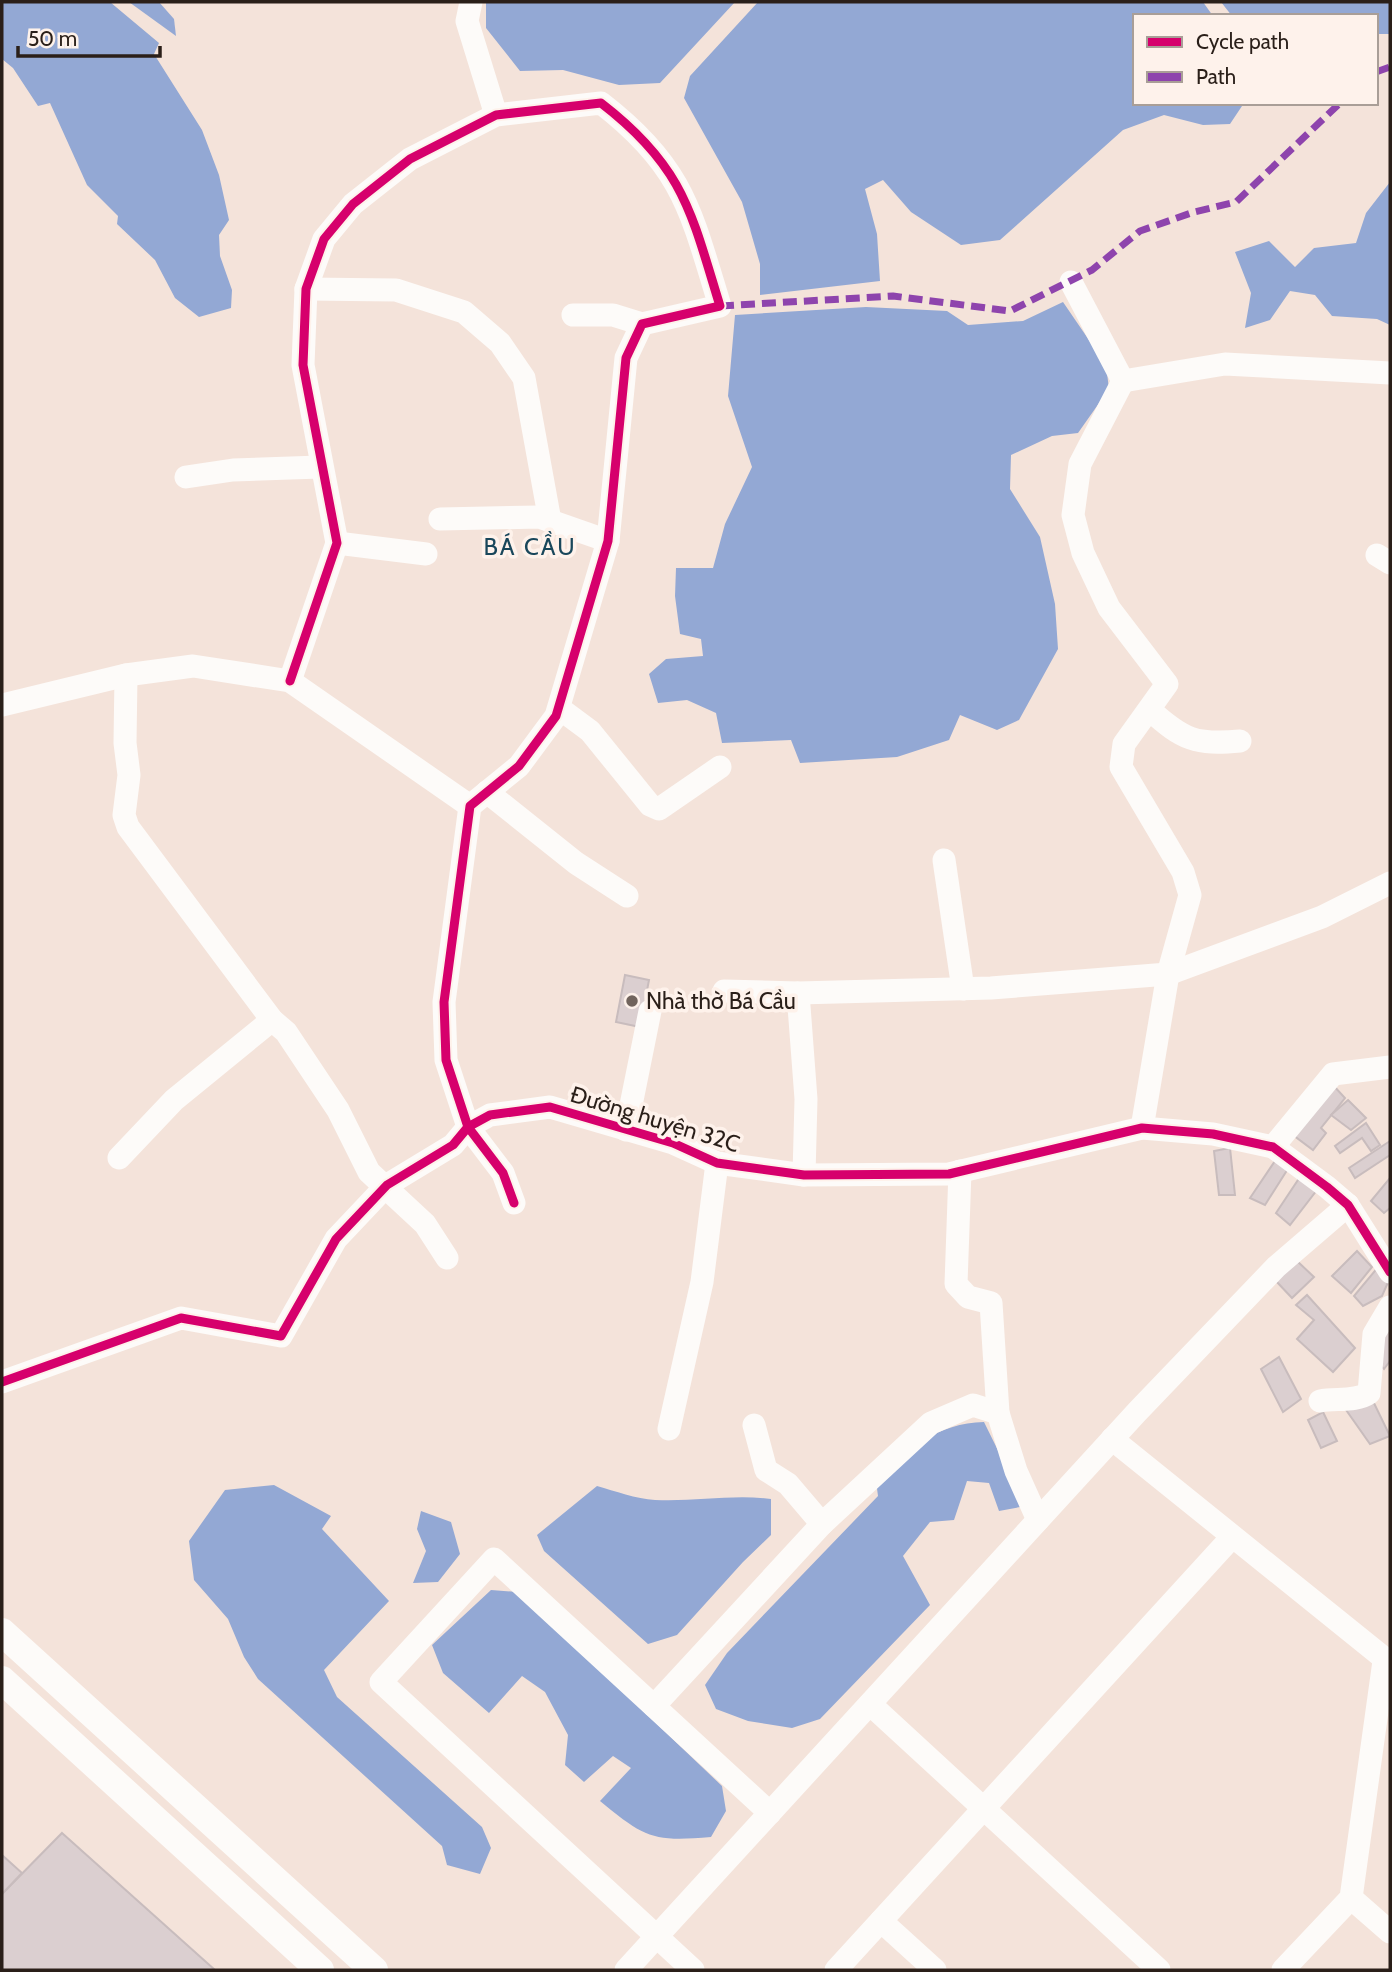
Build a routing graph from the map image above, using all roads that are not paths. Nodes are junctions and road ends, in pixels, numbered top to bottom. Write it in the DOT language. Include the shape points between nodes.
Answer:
graph roads {
  1 [pos="471,2"];
  2 [pos="496,115"];
  3 [pos="1071,282"];
  4 [pos="306,289"];
  5 [pos="573,315"];
  6 [pos="642,324"];
  7 [pos="1390,373"];
  8 [pos="1123,381"];
  9 [pos="320,467"];
  10 [pos="186,477"];
  11 [pos="440,519"];
  12 [pos="550,521"];
  13 [pos="608,541"];
  14 [pos="337,543"];
  15 [pos="426,554"];
  16 [pos="126,675"];
  17 [pos="289,681"];
  18 [pos="2,705"];
  19 [pos="559,708"];
  20 [pos="1150,710"];
  21 [pos="1240,741"];
  22 [pos="720,767"];
  23 [pos="479,799"];
  24 [pos="944,860"];
  25 [pos="1390,883"];
  26 [pos="627,897"];
  27 [pos="1168,974"];
  28 [pos="963,989"];
  29 [pos="724,990"];
  30 [pos="798,993"];
  31 [pos="650,1011"];
  32 [pos="272,1020"];
  33 [pos="1390,1067"];
  34 [pos="468,1127"];
  35 [pos="1142,1128"];
  36 [pos="626,1130"];
  37 [pos="1273,1147"];
  38 [pos="119,1158"];
  39 [pos="717,1163"];
  40 [pos="960,1171"];
  41 [pos="804,1175"];
  42 [pos="387,1185"];
  43 [pos="514,1203"];
  44 [pos="1348,1205"];
  45 [pos="447,1258"];
  46 [pos="1390,1272"];
  47 [pos="1390,1307"];
  48 [pos="2,1382"];
  49 [pos="1320,1401"];
  50 [pos="998,1413"];
  51 [pos="754,1426"];
  52 [pos="669,1429"];
  53 [pos="1112,1439"];
  54 [pos="1038,1521"];
  55 [pos="822,1524"];
  56 [pos="1232,1537"];
  57 [pos="4,1638"];
  58 [pos="1387,1662"];
  59 [pos="2,1680"];
  60 [pos="870,1704"];
  61 [pos="654,1706"];
  62 [pos="984,1809"];
  63 [pos="770,1813"];
  64 [pos="1351,1898"];
  65 [pos="881,1921"];
  66 [pos="1390,1932"];
  67 [pos="657,1937"];
  68 [pos="320,1970"];
  69 [pos="374,1970"];
  70 [pos="626,1970"];
  71 [pos="692,1970"];
  72 [pos="836,1970"];
  73 [pos="935,1970"];
  74 [pos="1159,1970"];
  75 [pos="1283,1970"];
  1 -- 2 [label="street" via="467,21"];
  2 -- 4 [label="street" via="410,159 353,204 324,239"];
  2 -- 6 [label="street" via="601,103 634,129 665,163 689,204 720,306"];
  3 -- 8 [label="street"];
  4 -- 9 [label="street" via="303,365"];
  4 -- 12 [label="street" via="396,290 464,312 500,343 524,378"];
  5 -- 6 [label="street" via="613,314"];
  6 -- 13 [label="street" via="626,358"];
  7 -- 8 [label="street" via="1225,364"];
  8 -- 20 [label="street" via="1080,464 1073,515 1083,553 1109,608 1167,684"];
  9 -- 10 [label="street"];
  9 -- 14 [label="street"];
  11 -- 12 [label="street" via="540,517"];
  12 -- 13 [label="street"];
  13 -- 19 [label="street"];
  14 -- 15 [label="street"];
  14 -- 17 [label="street"];
  16 -- 17 [label="street" via="193,666"];
  16 -- 18 [label="street"];
  16 -- 32 [label="street" via="129,775 124,815 128,827"];
  17 -- 23 [label="street"];
  19 -- 22 [label="street" via="590,731 650,805 659,809"];
  19 -- 23 [label="street" via="519,766"];
  20 -- 21 [label="street" via="1178,735 1207,744"];
  20 -- 27 [label="street" via="1124,744 1121,767 1183,872 1190,895"];
  23 -- 26 [label="street"];
  23 -- 34 [label="street" via="444,1002 446,1060"];
  24 -- 28 [label="street"];
  25 -- 27 [label="street" via="1322,917"];
  27 -- 28 [label="street"];
  27 -- 35 [label="street"];
  28 -- 30 [label="street"];
  29 -- 30 [label="street"];
  30 -- 41 [label="street" via="806,1099"];
  31 -- 36 [label="street"];
  32 -- 38 [label="street" via="174,1100"];
  32 -- 42 [label="street" via="286,1032 338,1110 369,1172"];
  33 -- 37 [label="street" via="1333,1074"];
  34 -- 36 [label="street, Đường huyện 32C" via="490,1115 550,1107"];
  34 -- 42 [label="street, Đường huyện 32C" via="453,1145"];
  34 -- 43 [label="street" via="503,1173"];
  35 -- 37 [label="street, Đường huyện 32C" via="1213,1134"];
  35 -- 40 [label="street, Đường huyện 32C"];
  36 -- 39 [label="street, Đường huyện 32C" via="673,1143"];
  37 -- 44 [label="street, Đường huyện 32C"];
  39 -- 41 [label="street, Đường huyện 32C"];
  39 -- 52 [label="street" via="702,1282"];
  40 -- 41 [label="street, Đường huyện 32C"];
  40 -- 50 [label="street" via="956,1284 968,1297 991,1303"];
  42 -- 45 [label="street" via="425,1224"];
  42 -- 48 [label="street, Đường huyện 32C" via="337,1239 281,1336 181,1318"];
  44 -- 46 [label="street, Đường huyện 32C"];
  44 -- 53 [label="street" via="1276,1267"];
  47 -- 49 [label="street" via="1374,1334 1370,1393"];
  50 -- 54 [label="street"];
  50 -- 55 [label="street" via="973,1405 931,1423"];
  51 -- 55 [label="street" via="766,1470 788,1484"];
  53 -- 54 [label="street"];
  53 -- 56 [label="street"];
  54 -- 60 [label="street"];
  55 -- 61 [label="street"];
  56 -- 58 [label="street"];
  56 -- 62 [label="street"];
  57 -- 69 [label="main road"];
  58 -- 64 [label="street"];
  59 -- 68 [label="main road"];
  60 -- 62 [label="street"];
  60 -- 63 [label="street"];
  61 -- 63 [label="street"];
  61 -- 67 [label="street" via="494,1559 381,1682"];
  62 -- 65 [label="street"];
  62 -- 74 [label="street"];
  63 -- 67 [label="street"];
  64 -- 66 [label="street"];
  64 -- 75 [label="street"];
  65 -- 72 [label="street"];
  65 -- 73 [label="street"];
  67 -- 70 [label="street"];
  67 -- 71 [label="street"];
}
